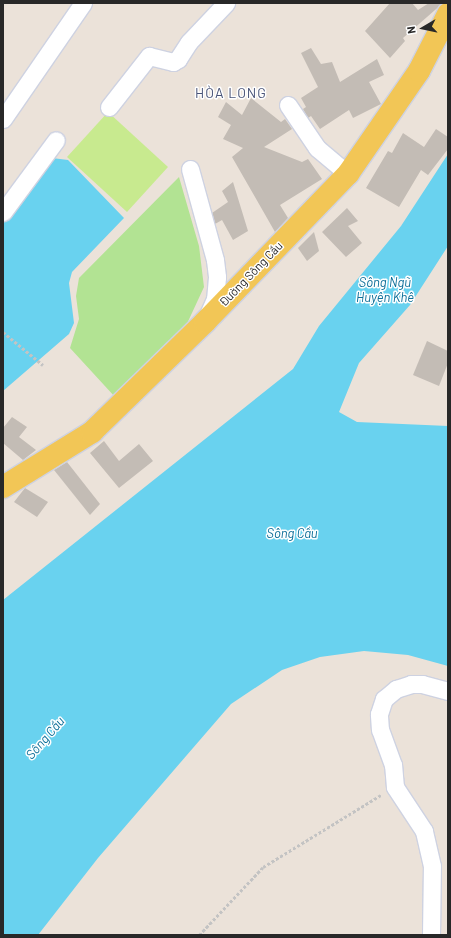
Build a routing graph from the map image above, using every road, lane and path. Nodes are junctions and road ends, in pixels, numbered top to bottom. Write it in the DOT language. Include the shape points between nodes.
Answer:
graph roads {
  1 [pos="83,3"];
  2 [pos="226,3"];
  3 [pos="448,14"];
  4 [pos="288,105"];
  5 [pos="109,106"];
  6 [pos="3,119"];
  7 [pos="56,140"];
  8 [pos="190,168"];
  9 [pos="348,174"];
  10 [pos="8,193"];
  11 [pos="3,212"];
  12 [pos="205,322"];
  13 [pos="3,332"];
  14 [pos="43,365"];
  15 [pos="3,487"];
  16 [pos="448,692"];
  17 [pos="395,787"];
  18 [pos="199,935"];
  19 [pos="431,935"];
  1 -- 6 [label="street"];
  2 -- 5 [label="street" via="189,42 178,59 173,62 149,56"];
  3 -- 9 [label="main road, Đường Sông Cầu" via="419,71"];
  4 -- 9 [label="street" via="317,148"];
  7 -- 10 [label="street"];
  8 -- 12 [label="street" via="215,260 217,277 215,299"];
  9 -- 12 [label="main road, Đường Sông Cầu"];
  10 -- 11 [label="street"];
  12 -- 15 [label="main road, Đường Sông Cầu" via="92,432"];
  13 -- 14 [label="path"];
  16 -- 17 [label="street" via="422,684 411,684 396,689 384,699 379,714 380,730 393,765"];
  17 -- 18 [label="path" via="263,867"];
  17 -- 19 [label="street" via="424,831 432,866"];
}
